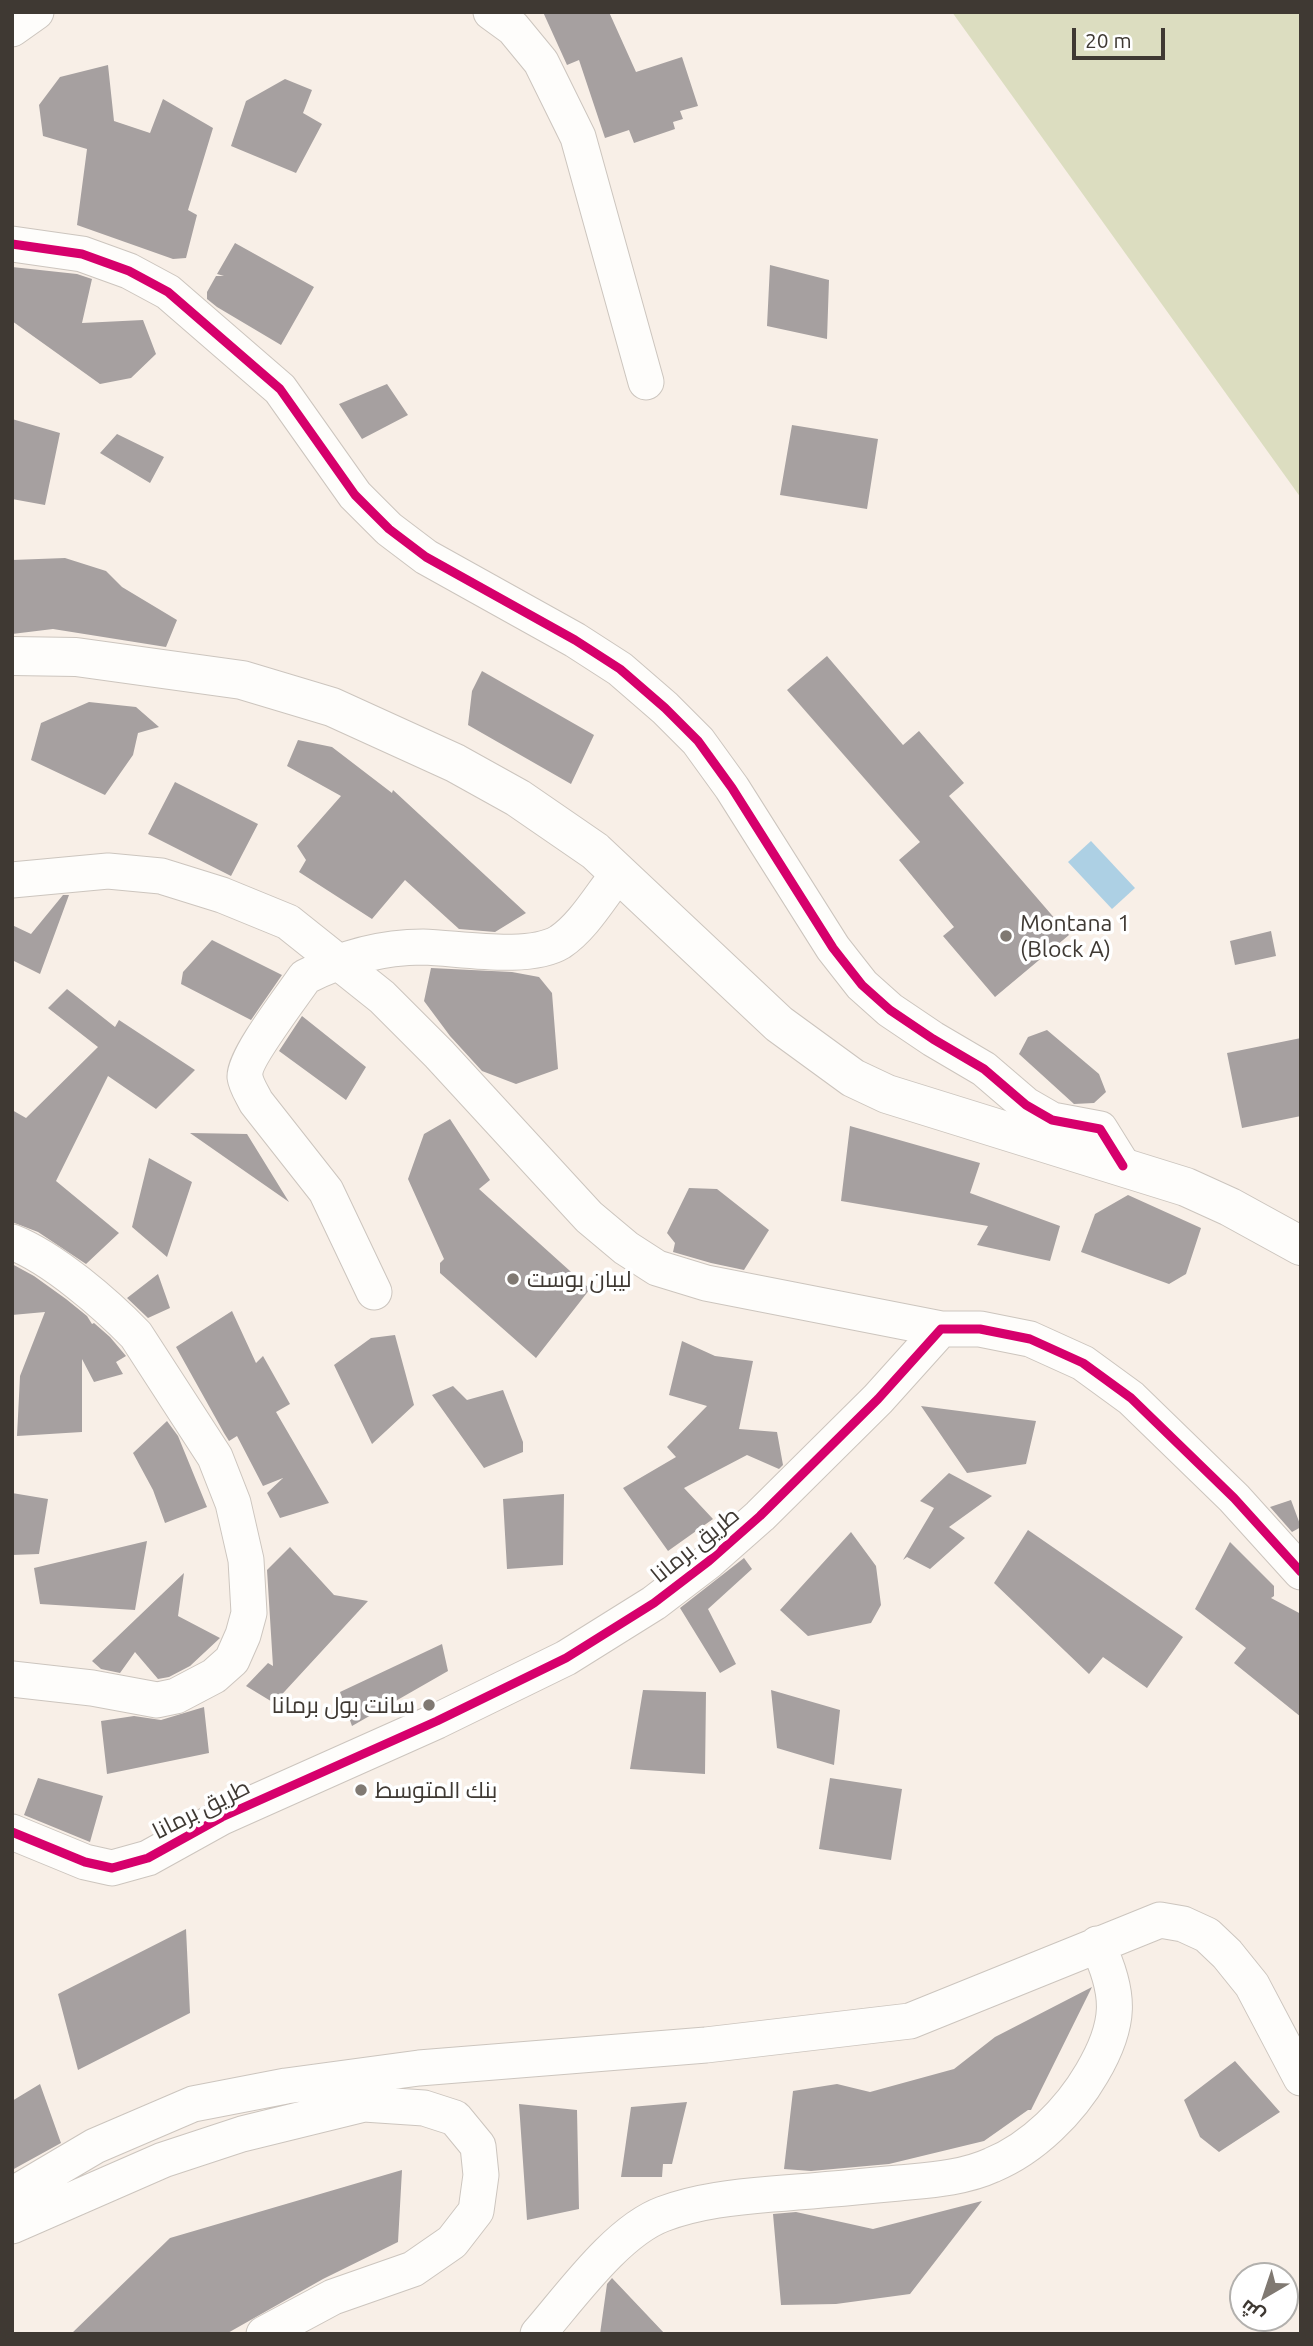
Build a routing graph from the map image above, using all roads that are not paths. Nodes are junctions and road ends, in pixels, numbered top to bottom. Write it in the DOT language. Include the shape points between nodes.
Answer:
graph roads {
  1 [pos="36,12"];
  2 [pos="491,12"];
  3 [pos="12,29"];
  4 [pos="12,244"];
  5 [pos="646,382"];
  6 [pos="12,656"];
  7 [pos="619,873"];
  8 [pos="12,880"];
  9 [pos="339,962"];
  10 [pos="1123,1166"];
  11 [pos="12,1242"];
  12 [pos="1301,1246"];
  13 [pos="374,1292"];
  14 [pos="941,1329"];
  15 [pos="1301,1572"];
  16 [pos="12,1679"];
  17 [pos="12,1832"];
  18 [pos="1097,1944"];
  19 [pos="1301,2078"];
  20 [pos="12,2195"];
  21 [pos="12,2226"];
  22 [pos="264,2334"];
  23 [pos="538,2334"];
  1 -- 3 [label="street"];
  2 -- 5 [label="street" via="513,28 541,62 578,137"];
  4 -- 10 [label="street" via="82,254 168,292 280,389 355,495 388,529 426,557 620,669 665,708 698,741 732,788 833,948 862,985 890,1010 984,1069 1026,1105 1052,1120 1100,1129"];
  6 -- 7 [label="main road" via="76,657 242,680 332,707 456,763 518,797"];
  7 -- 9 [label="street" via="573,931 543,949 422,947 377,950"];
  7 -- 10 [label="main road" via="779,1024 853,1078 887,1094"];
  8 -- 9 [label="street" via="108,871 161,876 288,922"];
  9 -- 13 [label="street" via="305,978 250,1058 244,1075 256,1102 326,1191"];
  9 -- 14 [label="street" via="439,1054 589,1217 657,1268 706,1283"];
  10 -- 12 [label="main road" via="1186,1187"];
  11 -- 16 [label="street" via="104,1303 136,1335 215,1457 233,1503 246,1560 249,1613 232,1660 214,1676 176,1696 157,1700"];
  14 -- 15 [label="street" via="980,1329 1030,1339 1083,1363 1130,1398 1234,1498"];
  14 -- 17 [label="street, طريق برمانا" via="878,1399 709,1561 654,1604 566,1658 222,1817 148,1858 112,1868 85,1862"];
  18 -- 19 [label="street" via="1160,1920 1207,1935 1252,1984"];
  18 -- 20 [label="street" via="910,2021 706,2045 419,2068 194,2104 95,2146"];
  18 -- 23 [label="street" via="1110,1970 1116,2011 1102,2056 1080,2093 1026,2148 991,2166 940,2179 731,2198 666,2212 622,2238"];
  21 -- 22 [label="street" via="163,2160 242,2134 364,2104 424,2108 455,2118 478,2146 481,2175 476,2211 452,2242 413,2269 332,2297"];
}
